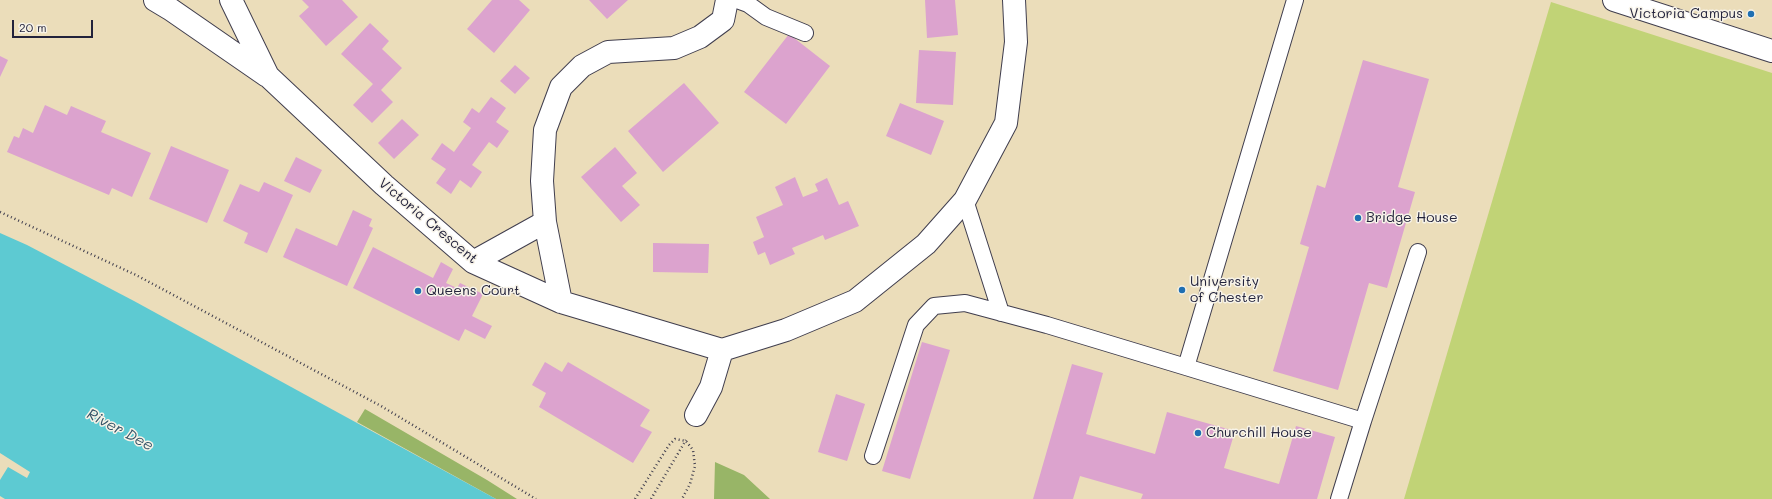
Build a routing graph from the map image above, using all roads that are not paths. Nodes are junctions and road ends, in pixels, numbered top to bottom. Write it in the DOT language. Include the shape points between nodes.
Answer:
graph roads {
  1 [pos="231,0"];
  2 [pos="727,0"];
  3 [pos="737,0"];
  4 [pos="1014,0"];
  5 [pos="1295,0"];
  6 [pos="1614,0"];
  7 [pos="167,3"];
  8 [pos="805,33"];
  9 [pos="1772,51"];
  10 [pos="268,76"];
  11 [pos="965,200"];
  12 [pos="546,222"];
  13 [pos="1418,252"];
  14 [pos="473,262"];
  15 [pos="561,302"];
  16 [pos="1001,313"];
  17 [pos="722,350"];
  18 [pos="1186,367"];
  19 [pos="696,415"];
  20 [pos="1363,422"];
  21 [pos="873,456"];
  22 [pos="1339,499"];
  1 -- 10 [label="street, Victoria Crescent"];
  2 -- 12 [label="street" via="723,20 700,37 674,48 608,52 582,66 561,87 545,130 542,181"];
  3 -- 8 [label="lane" via="748,4 766,17"];
  4 -- 11 [label="street" via="1016,42 1006,123"];
  5 -- 18 [label="lane"];
  6 -- 9 [label="street"];
  7 -- 10 [label="street"];
  10 -- 14 [label="street, Victoria Crescent" via="384,185"];
  11 -- 16 [label="lane"];
  11 -- 17 [label="street" via="926,244 855,301 786,330"];
  12 -- 14 [label="street"];
  12 -- 15 [label="street"];
  13 -- 20 [label="lane"];
  14 -- 15 [label="street, Victoria Crescent"];
  15 -- 17 [label="street, Victoria Crescent"];
  16 -- 18 [label="lane"];
  16 -- 21 [label="lane" via="965,303 934,306 916,325"];
  17 -- 19 [label="street" via="710,387"];
  18 -- 20 [label="lane"];
  20 -- 22 [label="lane"];
}
